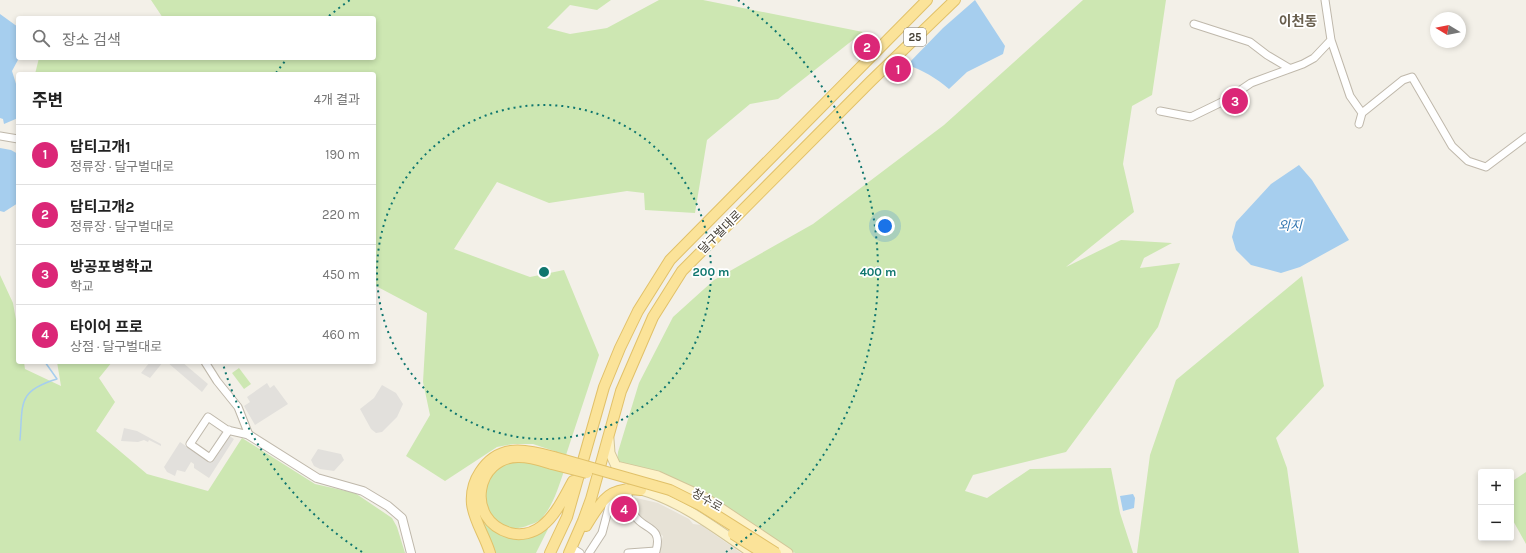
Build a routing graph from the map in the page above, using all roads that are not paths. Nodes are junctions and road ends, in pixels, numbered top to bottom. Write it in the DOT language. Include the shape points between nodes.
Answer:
graph roads {
  1 [pos="927,0"];
  2 [pos="955,0"];
  3 [pos="1325,0"];
  4 [pos="1194,24"];
  5 [pos="1331,40"];
  6 [pos="1290,68"];
  7 [pos="1160,111"];
  8 [pos="1362,113"];
  9 [pos="1359,124"];
  10 [pos="0,136"];
  11 [pos="1526,138"];
  12 [pos="16,139"];
  13 [pos="206,364"];
  14 [pos="229,430"];
  15 [pos="249,435"];
  16 [pos="608,435"];
  17 [pos="585,452"];
  18 [pos="553,460"];
  19 [pos="626,488"];
  20 [pos="641,490"];
  21 [pos="614,492"];
  22 [pos="574,549"];
  23 [pos="778,550"];
  24 [pos="411,553"];
  25 [pos="490,553"];
  26 [pos="550,553"];
  27 [pos="589,553"];
  28 [pos="628,553"];
  29 [pos="752,553"];
  30 [pos="763,553"];
  31 [pos="788,553"];
  1 -- 17 [label="main road, 달구벌대로 / 25" via="670,260 627,332 604,387"];
  2 -- 16 [label="main road, 달구벌대로 / 25" via="682,271 657,310 642,341 621,392"];
  3 -- 5 [label="street"];
  4 -- 6 [label="street" via="1250,42"];
  5 -- 6 [label="street" via="1314,58"];
  5 -- 8 [label="street" via="1350,96"];
  6 -- 7 [label="street" via="1251,83 1226,100 1191,117"];
  8 -- 9 [label="street"];
  8 -- 11 [label="street" via="1403,80 1412,77 1452,146 1468,161 1486,167"];
  10 -- 12 [label="street"];
  13 -- 15 [label="street" via="238,407"];
  14 -- 14 [label="street" via="208,417 190,444 210,458"];
  14 -- 15 [label="street"];
  15 -- 24 [label="street" via="317,478 363,491 388,506 402,518"];
  16 -- 22 [label="main road, 달구벌대로 / 25"];
  16 -- 23 [label="main road, 청수로" via="612,462 616,466 672,481 704,497"];
  17 -- 18 [label="main road" via="574,479 553,515 541,527 524,534 514,534 491,523 482,508 480,491 485,476 494,466 519,456"];
  17 -- 26 [label="main road, 달구벌대로 / 25" via="567,517"];
  18 -- 23 [label="main road, bridge" via="670,490"];
  18 -- 25 [label="main road" via="531,451 512,450 496,455 486,463 476,478 472,505"];
  18 -- 30 [label="main road, bridge" via="668,496 697,511"];
  19 -- 20 [label="main road"];
  19 -- 21 [label="main road"];
  19 -- 28 [label="street" via="635,516 657,536 659,542 656,551"];
  20 -- 29 [label="main road, 청수로" via="662,496 687,509"];
  21 -- 22 [label="main road" via="599,505"];
  21 -- 27 [label="street" via="602,533"];
  23 -- 31 [label="main road, 청수로"];
}
